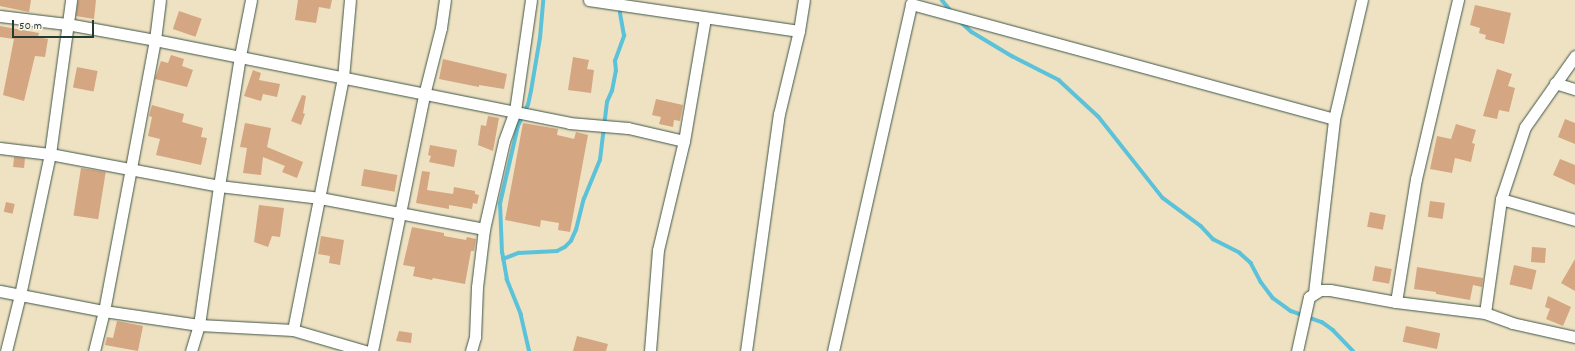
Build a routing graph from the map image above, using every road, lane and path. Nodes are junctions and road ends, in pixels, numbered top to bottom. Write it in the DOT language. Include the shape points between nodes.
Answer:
graph roads {
  1 [pos="71,0"];
  2 [pos="160,0"];
  3 [pos="251,0"];
  4 [pos="350,0"];
  5 [pos="445,0"];
  6 [pos="531,0"];
  7 [pos="589,0"];
  8 [pos="804,0"];
  9 [pos="1362,0"];
  10 [pos="1458,0"];
  11 [pos="0,16"];
  12 [pos="705,18"];
  13 [pos="67,24"];
  14 [pos="799,31"];
  15 [pos="155,40"];
  16 [pos="240,56"];
  17 [pos="1575,56"];
  18 [pos="343,78"];
  19 [pos="1555,83"];
  20 [pos="1575,89"];
  21 [pos="424,95"];
  22 [pos="515,111"];
  23 [pos="1334,119"];
  24 [pos="684,141"];
  25 [pos="0,148"];
  26 [pos="50,154"];
  27 [pos="131,168"];
  28 [pos="219,186"];
  29 [pos="320,198"];
  30 [pos="1501,199"];
  31 [pos="400,212"];
  32 [pos="1575,220"];
  33 [pos="484,229"];
  34 [pos="0,291"];
  35 [pos="1314,293"];
  36 [pos="20,295"];
  37 [pos="1396,302"];
  38 [pos="104,311"];
  39 [pos="1485,313"];
  40 [pos="199,326"];
  41 [pos="293,330"];
  42 [pos="1575,337"];
  43 [pos="6,351"];
  44 [pos="94,351"];
  45 [pos="191,351"];
  46 [pos="365,351"];
  47 [pos="372,351"];
  48 [pos="471,351"];
  49 [pos="650,351"];
  50 [pos="746,351"];
  51 [pos="833,351"];
  52 [pos="1297,351"];
  1 -- 13 [label="street"];
  2 -- 15 [label="street"];
  3 -- 16 [label="street"];
  4 -- 18 [label="street"];
  5 -- 21 [label="street" via="441,28"];
  6 -- 22 [label="street"];
  7 -- 12 [label="street"];
  8 -- 14 [label="street"];
  9 -- 23 [label="street"];
  10 -- 37 [label="street" via="1416,179"];
  11 -- 13 [label="street"];
  12 -- 14 [label="street"];
  12 -- 24 [label="street"];
  13 -- 15 [label="street"];
  13 -- 26 [label="street"];
  14 -- 50 [label="street" via="779,114"];
  15 -- 16 [label="street"];
  15 -- 27 [label="street"];
  16 -- 18 [label="street"];
  16 -- 28 [label="street"];
  17 -- 19 [label="street"];
  18 -- 21 [label="street"];
  18 -- 29 [label="street"];
  19 -- 20 [label="street"];
  19 -- 30 [label="street" via="1525,127"];
  21 -- 22 [label="street"];
  21 -- 31 [label="street"];
  22 -- 24 [label="street" via="569,123 628,128"];
  22 -- 33 [label="street" via="504,142"];
  23 -- 35 [label="street"];
  23 -- 51 [label="street" via="911,4"];
  24 -- 49 [label="street" via="658,250"];
  25 -- 26 [label="street"];
  26 -- 27 [label="street"];
  26 -- 36 [label="street"];
  27 -- 28 [label="street"];
  27 -- 38 [label="street"];
  28 -- 29 [label="street"];
  28 -- 40 [label="street"];
  29 -- 31 [label="street"];
  29 -- 41 [label="street"];
  30 -- 32 [label="street"];
  30 -- 39 [label="street"];
  31 -- 33 [label="street"];
  31 -- 47 [label="street"];
  33 -- 48 [label="street" via="477,287 475,337"];
  34 -- 36 [label="street"];
  35 -- 37 [label="street" via="1330,290"];
  35 -- 52 [label="street" via="1309,297"];
  36 -- 38 [label="street"];
  36 -- 43 [label="street"];
  37 -- 39 [label="street"];
  38 -- 40 [label="street"];
  38 -- 44 [label="street"];
  39 -- 42 [label="street" via="1512,323"];
  40 -- 41 [label="street"];
  40 -- 45 [label="street"];
  41 -- 46 [label="street"];
}
